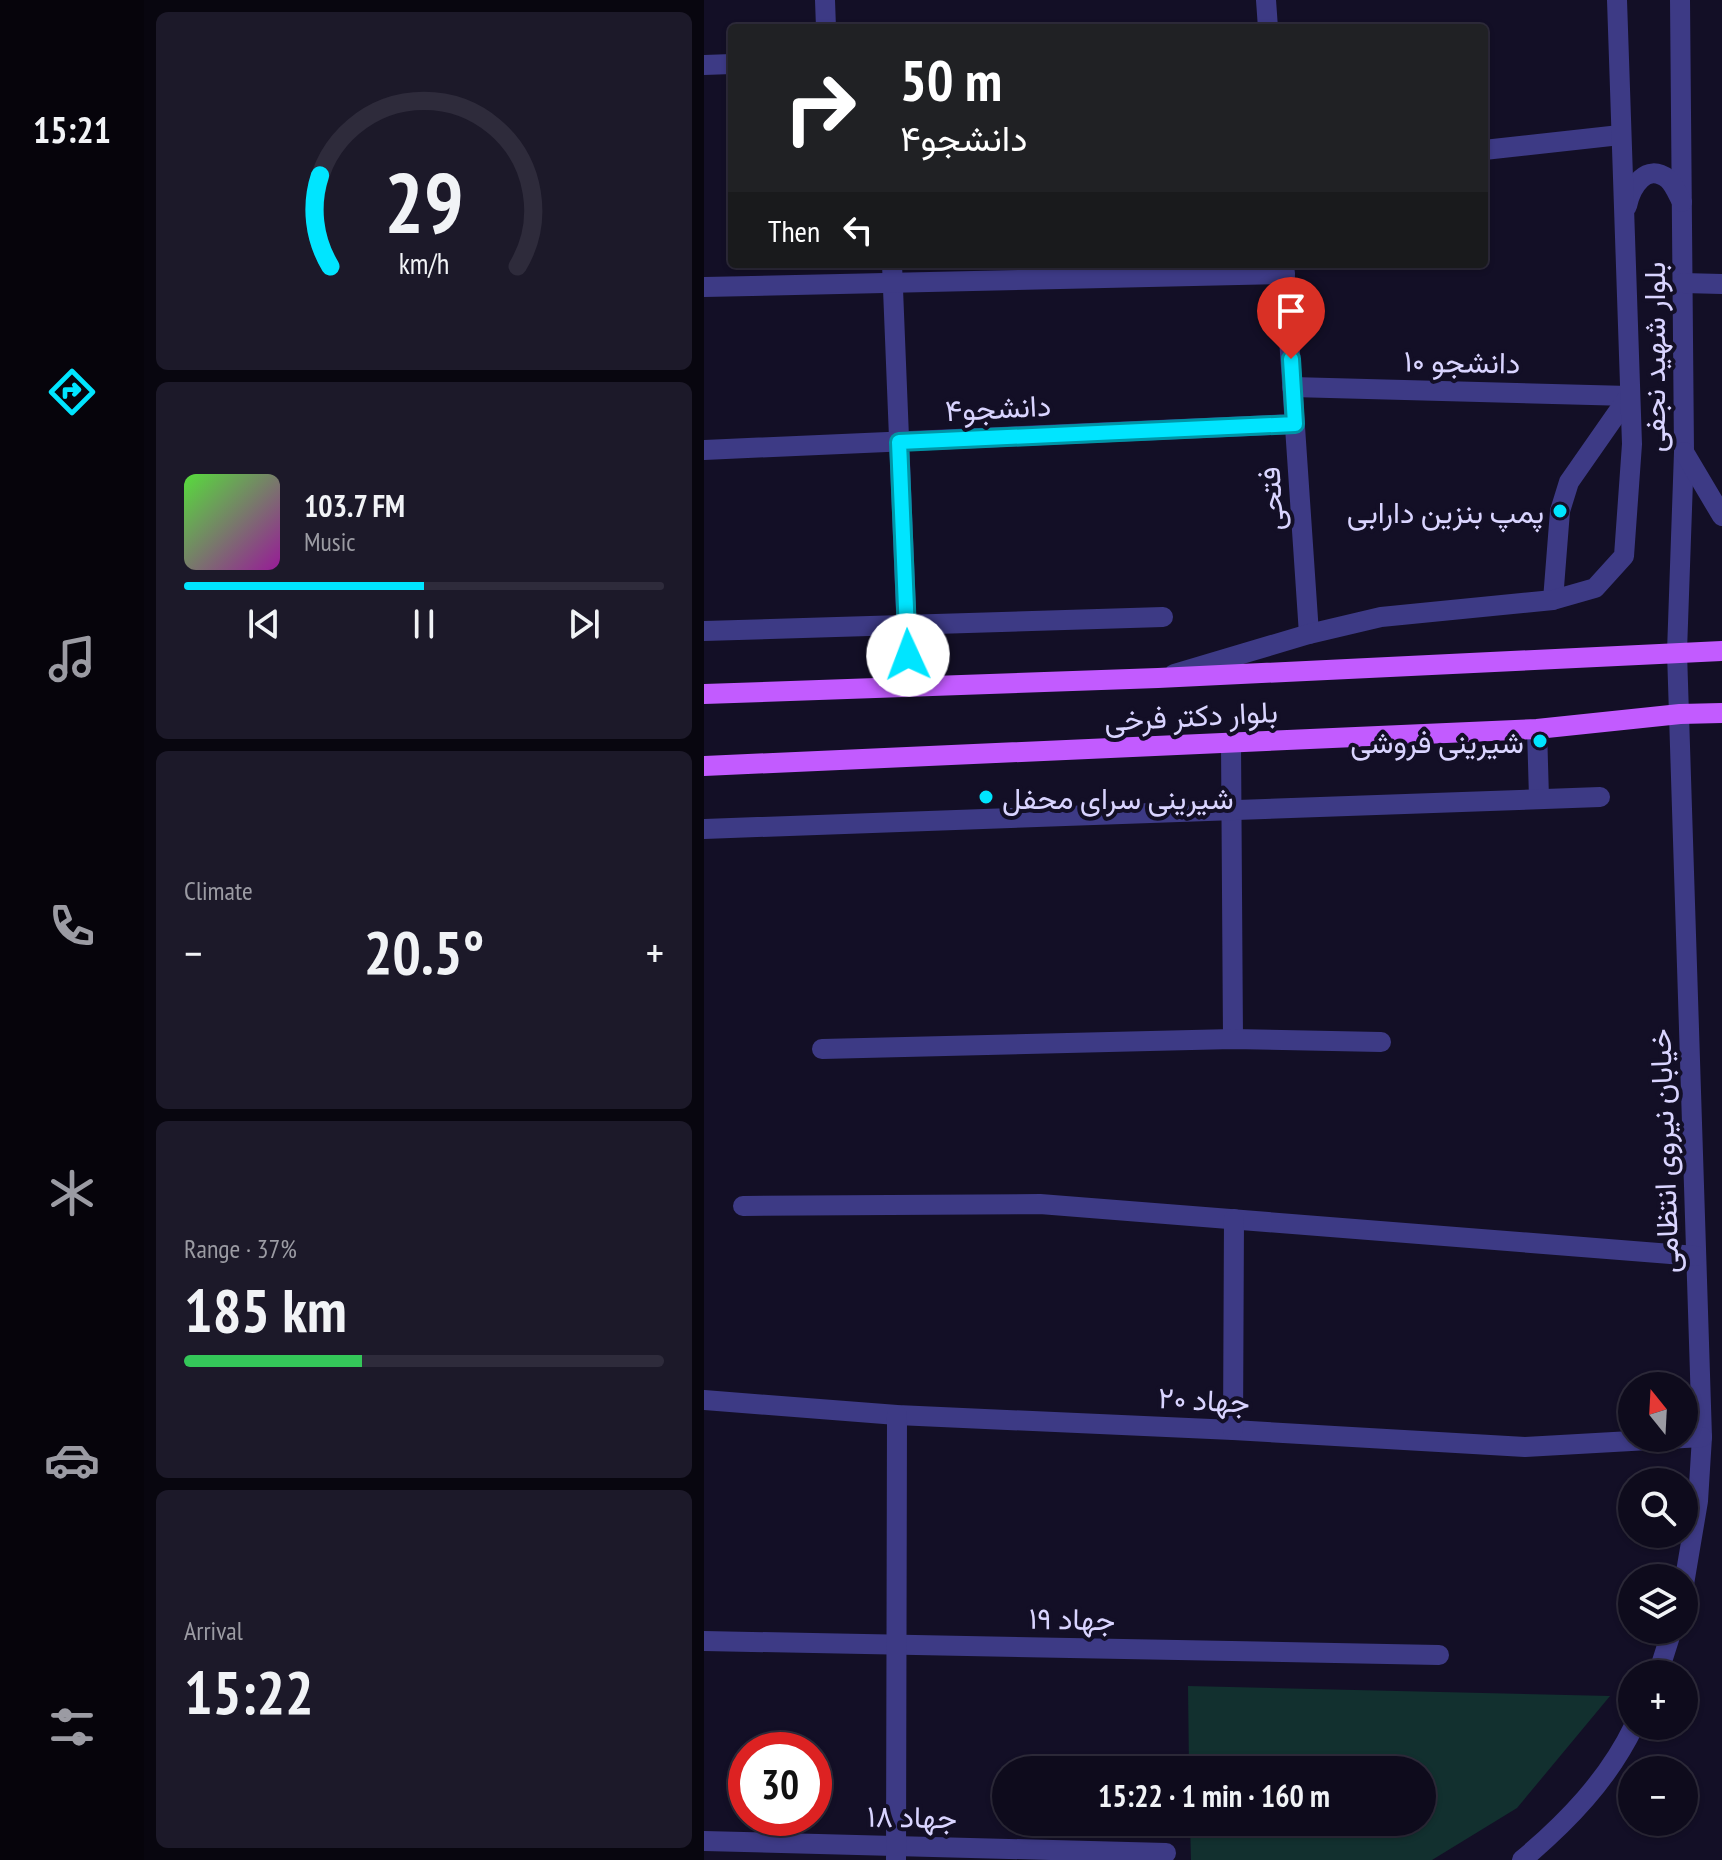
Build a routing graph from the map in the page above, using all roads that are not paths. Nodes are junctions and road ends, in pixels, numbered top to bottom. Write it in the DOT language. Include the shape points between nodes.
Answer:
graph roads {
  1 [pos="825,0"];
  2 [pos="1266,0"];
  3 [pos="1617,0"];
  4 [pos="1680,0"];
  5 [pos="826,24"];
  6 [pos="1268,24"];
  7 [pos="728,64"];
  8 [pos="704,65"];
  9 [pos="1620,135"];
  10 [pos="1488,150"];
  11 [pos="1682,202"];
  12 [pos="1624,216"];
  13 [pos="1285,269"];
  14 [pos="892,273"];
  15 [pos="1683,283"];
  16 [pos="1722,284"];
  17 [pos="704,287"];
  18 [pos="1292,387"];
  19 [pos="1629,396"];
  20 [pos="1295,424"];
  21 [pos="899,442"];
  22 [pos="704,450"];
  23 [pos="1684,452"];
  24 [pos="1722,516"];
  25 [pos="1553,600"];
  26 [pos="1163,617"];
  27 [pos="907,624"];
  28 [pos="704,631"];
  29 [pos="1309,634"];
  30 [pos="1722,651"];
  31 [pos="1677,652"];
  32 [pos="1158,678"];
  33 [pos="909,686"];
  34 [pos="704,694"];
  35 [pos="1722,713"];
  36 [pos="1680,714"];
  37 [pos="1537,729"];
  38 [pos="1231,743"];
  39 [pos="704,766"];
  40 [pos="1600,797"];
  41 [pos="1539,798"];
  42 [pos="1232,811"];
  43 [pos="704,829"];
  44 [pos="1233,1039"];
  45 [pos="1381,1042"];
  46 [pos="822,1049"];
  47 [pos="743,1206"];
  48 [pos="1234,1219"];
  49 [pos="1696,1256"];
  50 [pos="704,1400"];
  51 [pos="897,1415"];
  52 [pos="1233,1430"];
  53 [pos="1702,1437"];
  54 [pos="1687,1564"];
  55 [pos="704,1641"];
  56 [pos="897,1645"];
  57 [pos="1439,1655"];
  58 [pos="1625,1740"];
  59 [pos="704,1841"];
  60 [pos="896,1853"];
  61 [pos="1166,1853"];
  62 [pos="1522,1860"];
  1 -- 5 [label="street"];
  2 -- 6 [label="street"];
  3 -- 9 [label="street, بلوار شهید نجفی"];
  4 -- 11 [label="street, بلوار شهید نجفی"];
  7 -- 8 [label="street"];
  9 -- 10 [label="street"];
  9 -- 12 [label="street, بلوار شهید نجفی"];
  11 -- 12 [label="street" via="1669,180 1643,176 1634,183"];
  11 -- 15 [label="street, بلوار شهید نجفی"];
  12 -- 19 [label="street, بلوار شهید نجفی"];
  13 -- 14 [label="street"];
  13 -- 18 [label="street, فتحی"];
  14 -- 17 [label="street"];
  14 -- 21 [label="street"];
  15 -- 16 [label="street"];
  15 -- 23 [label="street, بلوار شهید نجفی"];
  18 -- 19 [label="street, دانشجو ۱۰"];
  18 -- 20 [label="street, فتحی"];
  19 -- 25 [label="street" via="1569,482 1560,511"];
  19 -- 25 [label="street, بلوار شهید نجفی" via="1632,444 1624,556 1595,588"];
  20 -- 21 [label="street, دانشجو۴"];
  20 -- 29 [label="street, فتحی"];
  21 -- 22 [label="street, دانشجو۴"];
  21 -- 27 [label="street"];
  23 -- 24 [label="street"];
  23 -- 31 [label="street, بلوار شهید نجفی"];
  25 -- 29 [label="street, بلوار شهید نجفی" via="1381,617"];
  26 -- 27 [label="street"];
  27 -- 28 [label="street"];
  27 -- 33 [label="street"];
  29 -- 32 [label="street, بلوار شهید نجفی"];
  30 -- 31 [label="main road, بلوار دکتر فرخی"];
  31 -- 32 [label="main road, بلوار دکتر فرخی"];
  31 -- 36 [label="street, بلوار شهید نجفی"];
  32 -- 33 [label="main road, بلوار دکتر فرخی"];
  33 -- 34 [label="main road, بلوار دکتر فرخی"];
  35 -- 36 [label="main road, بلوار دکتر فرخی"];
  36 -- 37 [label="main road, بلوار دکتر فرخی"];
  36 -- 49 [label="street, خیابان نیروی انتظامی"];
  37 -- 38 [label="main road, بلوار دکتر فرخی"];
  37 -- 41 [label="street"];
  38 -- 39 [label="main road, بلوار دکتر فرخی"];
  38 -- 42 [label="street"];
  40 -- 41 [label="street"];
  41 -- 42 [label="street"];
  42 -- 43 [label="street"];
  42 -- 44 [label="street"];
  44 -- 45 [label="street"];
  44 -- 46 [label="street"];
  47 -- 48 [label="street" via="1040,1204"];
  48 -- 49 [label="street"];
  48 -- 52 [label="street"];
  49 -- 53 [label="street, خیابان نیروی انتظامی"];
  50 -- 51 [label="street, جهاد ۲۰"];
  51 -- 52 [label="street, جهاد ۲۰"];
  51 -- 56 [label="street"];
  52 -- 53 [label="street, جهاد ۲۰" via="1525,1447"];
  53 -- 54 [label="street, خیابان نیروی انتظامی"];
  55 -- 56 [label="street, جهاد ۱۹"];
  56 -- 57 [label="street, جهاد ۱۹"];
  56 -- 60 [label="street"];
  58 -- 62 [label="street" via="1566,1823"];
  59 -- 60 [label="street, جهاد ۱۸"];
  60 -- 61 [label="street, جهاد ۱۸"];
}
